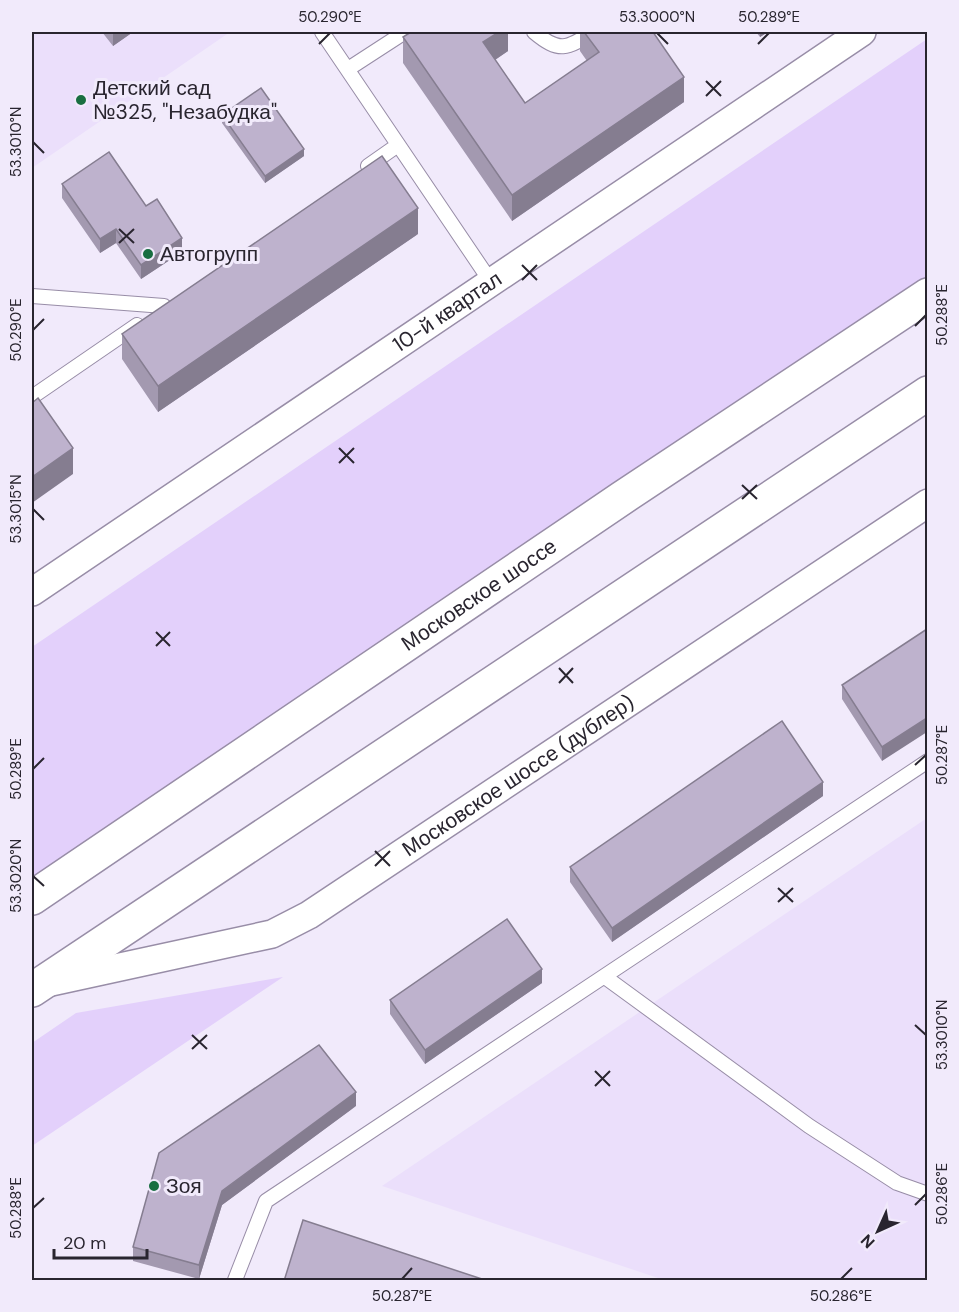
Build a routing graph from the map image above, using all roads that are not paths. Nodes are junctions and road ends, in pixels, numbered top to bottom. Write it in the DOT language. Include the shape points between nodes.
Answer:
graph roads {
  1 [pos="322,32"];
  2 [pos="405,32"];
  3 [pos="534,32"];
  4 [pos="593,32"];
  5 [pos="862,32"];
  6 [pos="348,69"];
  7 [pos="398,145"];
  8 [pos="359,172"];
  9 [pos="491,282"];
  10 [pos="927,295"];
  11 [pos="32,296"];
  12 [pos="927,393"];
  13 [pos="32,397"];
  14 [pos="927,503"];
  15 [pos="32,592"];
  16 [pos="927,761"];
  17 [pos="32,898"];
  18 [pos="605,977"];
  19 [pos="36,987"];
  20 [pos="927,1194"];
  21 [pos="235,1281"];
  1 -- 6 [label="lane"];
  2 -- 6 [label="lane"];
  3 -- 4 [label="lane" via="547,43 560,47 571,46"];
  5 -- 9 [label="street, 10-й квартал"];
  6 -- 7 [label="lane"];
  7 -- 8 [label="lane"];
  7 -- 9 [label="lane"];
  9 -- 15 [label="street, 10-й квартал"];
  10 -- 17 [label="main road, Московское шоссе"];
  11 -- 13 [label="lane" via="169,303"];
  12 -- 19 [label="main road"];
  14 -- 19 [label="street, Московское шоссе (дублер)" via="309,915 272,934"];
  16 -- 18 [label="lane"];
  18 -- 20 [label="lane" via="809,1126 897,1182"];
  18 -- 21 [label="lane" via="266,1201"];
}
